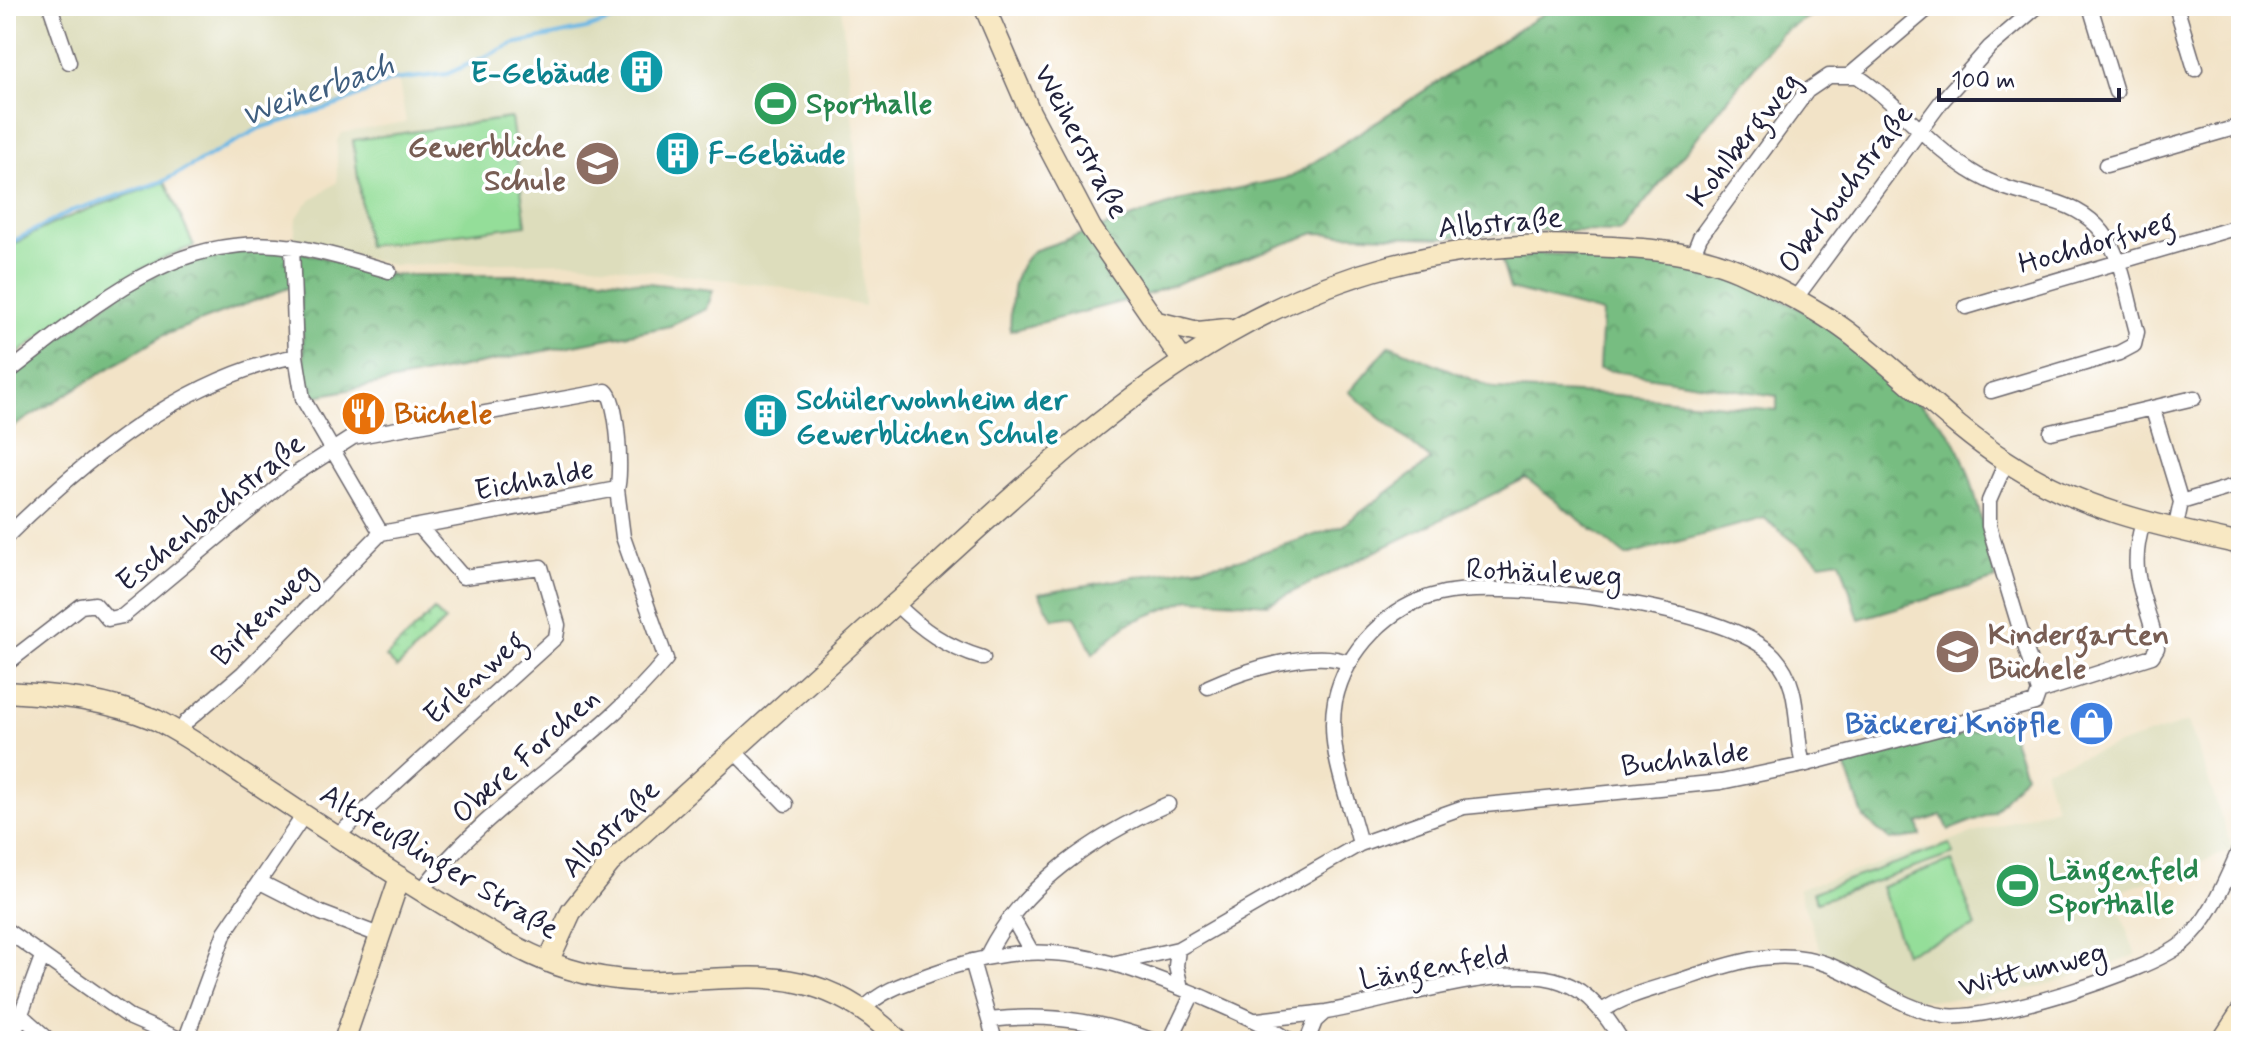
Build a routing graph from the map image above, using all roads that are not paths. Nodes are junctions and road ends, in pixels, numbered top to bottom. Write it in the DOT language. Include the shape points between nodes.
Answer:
graph roads {
  1 [pos="50,6"];
  2 [pos="984,6"];
  3 [pos="1931,6"];
  4 [pos="2038,6"];
  5 [pos="2090,6"];
  6 [pos="2176,6"];
  7 [pos="69,62"];
  8 [pos="2195,69"];
  9 [pos="1851,74"];
  10 [pos="2116,92"];
  11 [pos="2241,126"];
  12 [pos="1920,130"];
  13 [pos="2106,165"];
  14 [pos="2241,226"];
  15 [pos="292,246"];
  16 [pos="1692,257"];
  17 [pos="2118,263"];
  18 [pos="389,271"];
  19 [pos="1140,297"];
  20 [pos="1795,299"];
  21 [pos="1966,307"];
  22 [pos="1157,322"];
  23 [pos="1239,326"];
  24 [pos="296,356"];
  25 [pos="1176,364"];
  26 [pos="6,374"];
  27 [pos="1991,391"];
  28 [pos="2194,398"];
  29 [pos="2153,410"];
  30 [pos="2051,432"];
  31 [pos="330,448"];
  32 [pos="2006,462"];
  33 [pos="2241,484"];
  34 [pos="617,489"];
  35 [pos="2181,502"];
  36 [pos="2143,523"];
  37 [pos="420,527"];
  38 [pos="2175,531"];
  39 [pos="381,533"];
  40 [pos="6,537"];
  41 [pos="2241,544"];
  42 [pos="895,603"];
  43 [pos="983,658"];
  44 [pos="666,659"];
  45 [pos="1350,663"];
  46 [pos="6,664"];
  47 [pos="1208,687"];
  48 [pos="6,692"];
  49 [pos="2039,692"];
  50 [pos="180,732"];
  51 [pos="734,751"];
  52 [pos="1803,765"];
  53 [pos="786,804"];
  54 [pos="1168,804"];
  55 [pos="304,815"];
  56 [pos="336,837"];
  57 [pos="1360,844"];
  58 [pos="2241,846"];
  59 [pos="400,877"];
  60 [pos="260,882"];
  61 [pos="421,891"];
  62 [pos="1013,919"];
  63 [pos="6,930"];
  64 [pos="379,935"];
  65 [pos="1178,949"];
  66 [pos="1031,951"];
  67 [pos="42,957"];
  68 [pos="979,959"];
  69 [pos="548,962"];
  70 [pos="1116,963"];
  71 [pos="1187,991"];
  72 [pos="864,1009"];
  73 [pos="1602,1011"];
  74 [pos="1325,1012"];
  75 [pos="2241,1012"];
  76 [pos="15,1017"];
  77 [pos="989,1020"];
  78 [pos="1258,1020"];
  79 [pos="11,1041"];
  80 [pos="50,1041"];
  81 [pos="185,1041"];
  82 [pos="344,1041"];
  83 [pos="899,1041"];
  84 [pos="995,1041"];
  85 [pos="1154,1041"];
  86 [pos="1170,1041"];
  87 [pos="1291,1041"];
  88 [pos="1307,1041"];
  89 [pos="1622,1041"];
  90 [pos="2222,1041"];
  1 -- 7 [label="street"];
  2 -- 19 [label="street, Weiherstraße" via="1030,112 1091,228"];
  3 -- 9 [label="street, Kohlbergweg"];
  4 -- 12 [label="street, Oberbuchstraße" via="1967,71"];
  5 -- 10 [label="street"];
  6 -- 8 [label="street"];
  9 -- 12 [label="street"];
  9 -- 16 [label="street, Kohlbergweg" via="1821,79 1807,91 1700,237"];
  11 -- 13 [label="street"];
  12 -- 17 [label="street" via="1984,180 2094,219"];
  12 -- 20 [label="street, Oberbuchstraße"];
  14 -- 17 [label="street, Hochdorfweg"];
  15 -- 18 [label="street"];
  15 -- 24 [label="street"];
  15 -- 26 [label="street" via="219,248 130,280"];
  16 -- 20 [label="street, Albstraße" via="1735,269"];
  16 -- 23 [label="street, Albstraße" via="1545,244 1458,252 1333,284"];
  17 -- 21 [label="street, Hochdorfweg"];
  17 -- 27 [label="street" via="2137,332 2134,345"];
  19 -- 22 [label="street, Weiherstraße"];
  19 -- 25 [label="street, Weiherstraße" via="1159,352"];
  20 -- 32 [label="street, Albstraße" via="1845,330"];
  22 -- 23 [label="street" via="1198,332"];
  22 -- 25 [label="street, Weiherstraße"];
  23 -- 25 [label="street, Albstraße"];
  24 -- 31 [label="street" via="303,399"];
  24 -- 40 [label="street" via="217,384 129,432 67,479"];
  25 -- 42 [label="street, Albstraße" via="1109,414"];
  28 -- 29 [label="street"];
  29 -- 30 [label="street"];
  29 -- 35 [label="street"];
  31 -- 34 [label="street, Eschenbachstraße" via="388,429 606,391 613,402 622,474"];
  31 -- 39 [label="street"];
  31 -- 46 [label="street, Eschenbachstraße" via="123,616 108,619 95,604 81,606"];
  32 -- 36 [label="street, Albstraße"];
  32 -- 49 [label="street" via="1989,501 1989,526"];
  33 -- 35 [label="street"];
  34 -- 37 [label="street, Eichhalde"];
  34 -- 44 [label="street, Eichhalde" via="623,537"];
  35 -- 38 [label="street"];
  36 -- 38 [label="street, Albstraße"];
  36 -- 49 [label="street" via="2135,569 2157,648 2152,656"];
  37 -- 39 [label="street, Eichhalde"];
  37 -- 56 [label="street, Erlenweg" via="463,577 541,567 558,625 556,637"];
  38 -- 41 [label="street, Albstraße"];
  39 -- 50 [label="street, Birkenweg"];
  42 -- 43 [label="street" via="925,633"];
  42 -- 51 [label="street, Albstraße"];
  44 -- 61 [label="street, Obere Forchen" via="607,717 504,803"];
  45 -- 47 [label="street" via="1325,657 1274,664"];
  45 -- 52 [label="street, Rothäuleweg" via="1378,627 1440,594 1548,592 1640,605 1743,636 1772,654 1794,693"];
  45 -- 57 [label="street, Rothäuleweg" via="1335,702 1334,730 1340,776"];
  48 -- 50 [label="street, Altsteußlinger Straße" via="121,706"];
  49 -- 52 [label="street, Buchhalde" via="2035,703 2018,709"];
  50 -- 55 [label="street, Altsteußlinger Straße"];
  51 -- 53 [label="street"];
  51 -- 69 [label="street, Albstraße" via="588,886"];
  52 -- 57 [label="street, Buchhalde" via="1667,790 1464,807"];
  54 -- 62 [label="street" via="1092,844 1048,879"];
  55 -- 56 [label="street, Altsteußlinger Straße"];
  55 -- 60 [label="street"];
  56 -- 59 [label="street, Altsteußlinger Straße"];
  57 -- 65 [label="street, Buchhalde"];
  58 -- 73 [label="street, Wittumweg" via="2212,905 2183,943 2128,971 2001,1010 1958,1017 1934,1014 1889,998 1828,965 1785,956 1725,966 1628,997"];
  59 -- 61 [label="street, Altsteußlinger Straße"];
  59 -- 64 [label="street"];
  60 -- 64 [label="street"];
  60 -- 81 [label="street" via="221,939"];
  61 -- 69 [label="street, Altsteußlinger Straße" via="495,937"];
  62 -- 66 [label="street"];
  62 -- 68 [label="street"];
  63 -- 67 [label="street"];
  64 -- 82 [label="street"];
  65 -- 70 [label="street, Buchhalde"];
  65 -- 71 [label="street" via="1176,966"];
  66 -- 68 [label="street"];
  66 -- 70 [label="street"];
  67 -- 76 [label="street"];
  67 -- 81 [label="street" via="131,1018"];
  68 -- 72 [label="street" via="887,991"];
  68 -- 77 [label="street"];
  69 -- 72 [label="street, Altsteußlinger Straße" via="620,979 794,980 835,992"];
  70 -- 71 [label="street"];
  71 -- 78 [label="street"];
  71 -- 86 [label="street"];
  72 -- 83 [label="street, Altsteußlinger Straße"];
  73 -- 74 [label="street, Längenfeld" via="1562,982 1509,976"];
  73 -- 89 [label="street, Längenfeld"];
  74 -- 78 [label="street, Längenfeld"];
  74 -- 88 [label="street, Längenfeld"];
  75 -- 90 [label="street"];
  76 -- 79 [label="street"];
  76 -- 80 [label="street"];
  77 -- 84 [label="street"];
  77 -- 85 [label="street" via="1079,1021"];
  78 -- 87 [label="street"];
}
